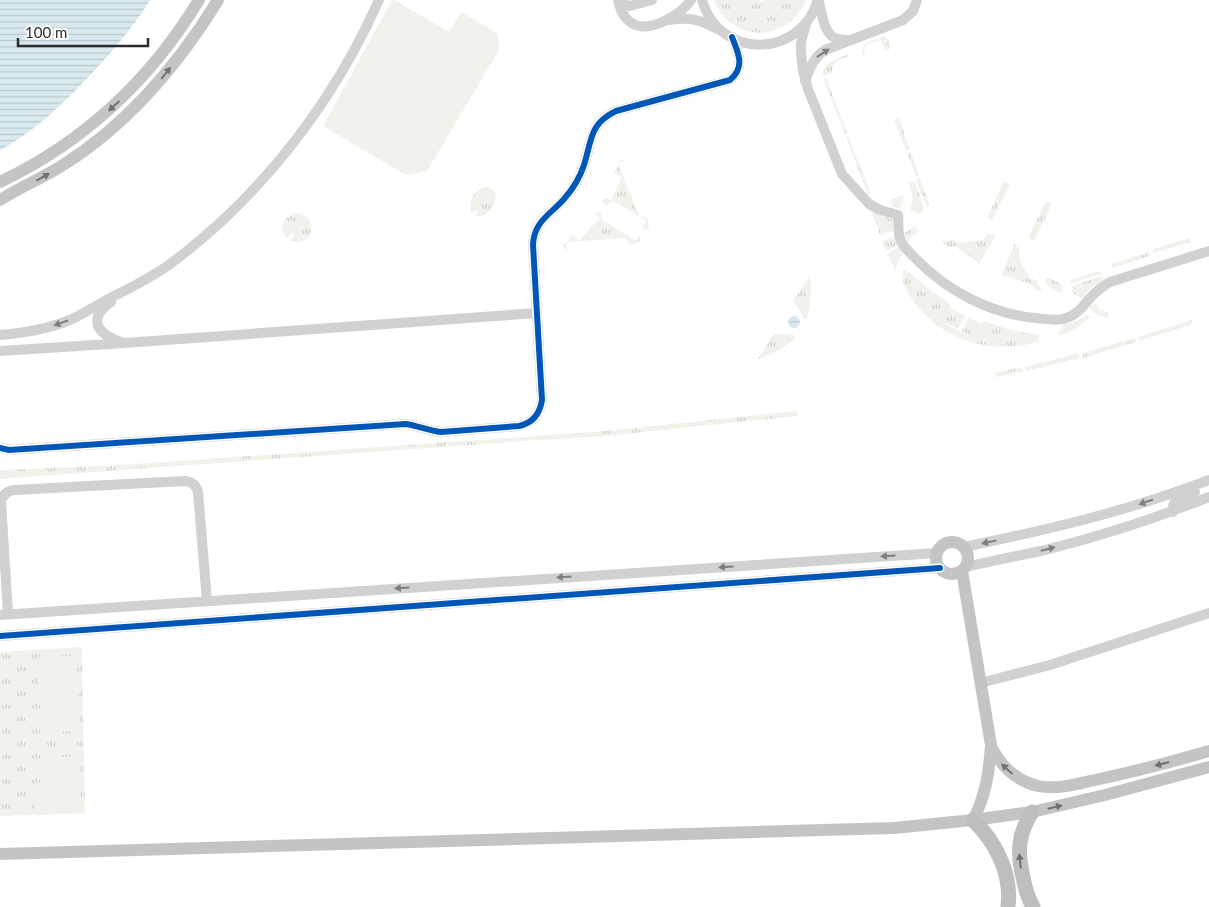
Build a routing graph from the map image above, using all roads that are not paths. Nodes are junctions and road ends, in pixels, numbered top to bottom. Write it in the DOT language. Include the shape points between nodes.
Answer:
graph roads {
  1 [pos="199,0"];
  2 [pos="218,0"];
  3 [pos="380,0"];
  4 [pos="652,0"];
  5 [pos="691,0"];
  6 [pos="702,0"];
  7 [pos="818,0"];
  8 [pos="917,0"];
  9 [pos="618,2"];
  10 [pos="665,20"];
  11 [pos="806,24"];
  12 [pos="728,35"];
  13 [pos="854,40"];
  14 [pos="806,81"];
  15 [pos="0,182"];
  16 [pos="0,200"];
  17 [pos="1209,251"];
  18 [pos="121,293"];
  19 [pos="537,313"];
  20 [pos="80,315"];
  21 [pos="98,326"];
  22 [pos="0,335"];
  23 [pos="125,343"];
  24 [pos="91,345"];
  25 [pos="0,351"];
  26 [pos="0,448"];
  27 [pos="1205,482"];
  28 [pos="1209,497"];
  29 [pos="1173,512"];
  30 [pos="964,547"];
  31 [pos="937,553"];
  32 [pos="940,568"];
  33 [pos="964,569"];
  34 [pos="207,601"];
  35 [pos="1209,613"];
  36 [pos="4,614"];
  37 [pos="0,636"];
  38 [pos="980,683"];
  39 [pos="990,745"];
  40 [pos="1209,751"];
  41 [pos="1209,766"];
  42 [pos="1032,812"];
  43 [pos="973,820"];
  44 [pos="0,854"];
  45 [pos="1008,907"];
  46 [pos="1033,907"];
  1 -- 15 [label="main road, one-way" via="162,53 111,108 51,154"];
  16 -- 2 [label="main road, one-way" via="62,166 121,121 158,84"];
  3 -- 18 [label="street" via="332,88 271,170 193,247 164,269"];
  4 -- 9 [label="street" via="630,6"];
  5 -- 10 [label="street"];
  6 -- 12 [label="street" via="712,20"];
  7 -- 11 [label="street"];
  7 -- 13 [label="street" via="829,34 837,39"];
  8 -- 13 [label="street" via="907,18"];
  9 -- 10 [label="street" via="624,16 636,26 648,27"];
  10 -- 12 [label="street" via="692,19"];
  11 -- 12 [label="street" via="786,39 770,44 754,44"];
  11 -- 14 [label="street" via="801,62"];
  12 -- 19 [label="street" via="740,62 730,80 616,111 596,127 578,178 534,234"];
  14 -- 13 [label="street, one-way" via="813,62 820,54"];
  14 -- 17 [label="street" via="842,174 869,204 898,215 898,232 903,244 928,271 986,306 1021,316 1063,319 1076,314 1110,282"];
  18 -- 20 [label="street"];
  18 -- 21 [label="street" via="100,312"];
  19 -- 23 [label="street"];
  19 -- 26 [label="street" via="542,405 537,415 523,425 441,432 406,424 9,450"];
  20 -- 21 [label="street" via="91,318"];
  20 -- 22 [label="street, one-way" via="49,326"];
  21 -- 23 [label="street" via="110,338"];
  21 -- 24 [label="street"];
  23 -- 24 [label="street"];
  24 -- 25 [label="street"];
  27 -- 29 [label="street" via="1195,492 1176,500"];
  27 -- 30 [label="street, one-way" via="1068,524"];
  28 -- 29 [label="street"];
  33 -- 29 [label="street, one-way" via="1081,540"];
  30 -- 31 [label="main road" via="949,542 942,545"];
  30 -- 33 [label="main road" via="968,562"];
  31 -- 32 [label="main road"];
  31 -- 34 [label="street, one-way"];
  32 -- 33 [label="main road" via="948,574"];
  32 -- 37 [label="street"];
  33 -- 38 [label="main road"];
  34 -- 36 [label="street"];
  34 -- 36 [label="street" via="198,492 192,483 12,490 3,496 1,504"];
  35 -- 38 [label="street" via="1050,665"];
  38 -- 39 [label="main road"];
  40 -- 39 [label="main road, one-way" via="1126,774 1064,787 1047,787 1031,784 1010,772"];
  39 -- 43 [label="main road" via="987,783"];
  42 -- 41 [label="main road, one-way"];
  42 -- 43 [label="main road"];
  46 -- 42 [label="highway, one-way" via="1019,856 1021,837"];
  43 -- 44 [label="main road" via="894,828"];
  43 -- 45 [label="highway" via="1001,858 1008,885"];
}
